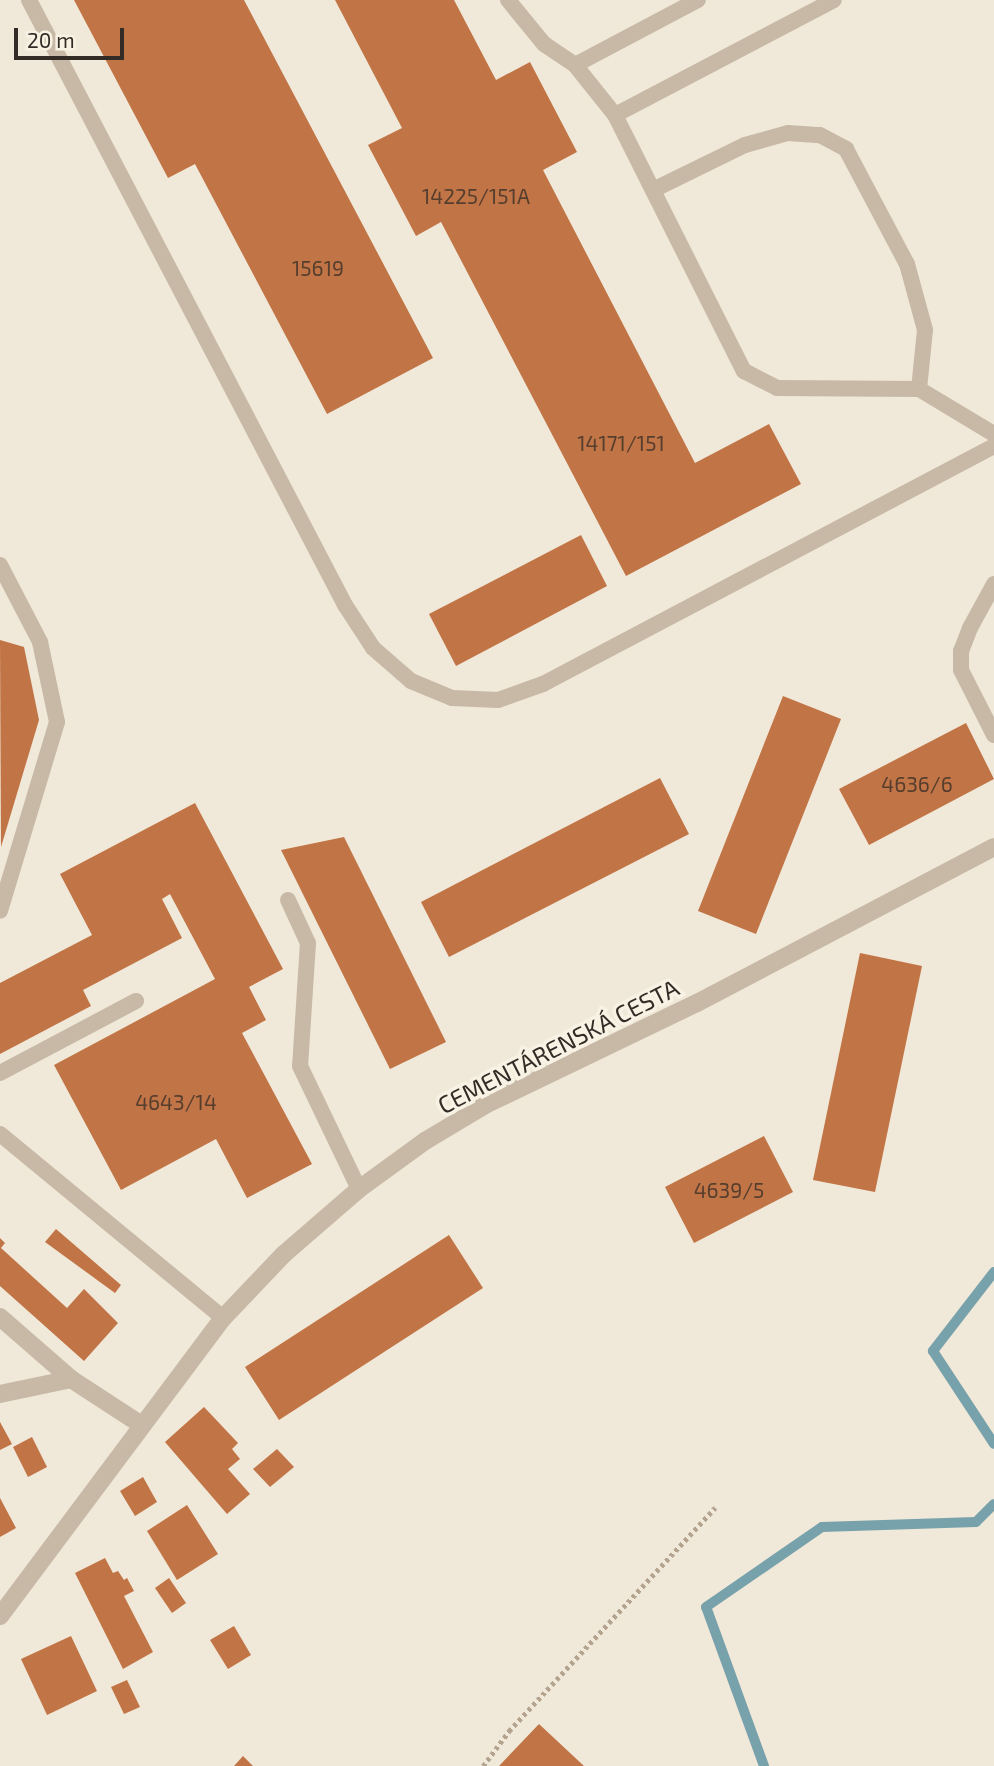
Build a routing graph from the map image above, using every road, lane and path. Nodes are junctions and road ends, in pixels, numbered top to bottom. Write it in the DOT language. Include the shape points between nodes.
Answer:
graph roads {
  1 [pos="29,0"];
  2 [pos="508,0"];
  3 [pos="698,0"];
  4 [pos="834,0"];
  5 [pos="575,65"];
  6 [pos="615,115"];
  7 [pos="653,190"];
  8 [pos="919,389"];
  9 [pos="994,434"];
  10 [pos="994,446"];
  11 [pos="0,565"];
  12 [pos="994,584"];
  13 [pos="994,735"];
  14 [pos="994,847"];
  15 [pos="288,900"];
  16 [pos="0,911"];
  17 [pos="136,1002"];
  18 [pos="0,1073"];
  19 [pos="0,1134"];
  20 [pos="359,1189"];
  21 [pos="0,1317"];
  22 [pos="223,1318"];
  23 [pos="71,1379"];
  24 [pos="0,1394"];
  25 [pos="140,1424"];
  26 [pos="715,1508"];
  27 [pos="0,1616"];
  28 [pos="483,1766"];
  1 -- 10 [label="lane" via="345,605 373,648 411,681 452,698 498,700 543,684"];
  2 -- 5 [label="lane" via="544,44"];
  3 -- 5 [label="lane"];
  4 -- 6 [label="lane"];
  5 -- 6 [label="lane"];
  6 -- 7 [label="lane"];
  7 -- 8 [label="lane" via="744,371 777,388"];
  7 -- 8 [label="lane" via="745,145 788,133 820,135 846,149 907,264 925,330"];
  8 -- 9 [label="lane"];
  11 -- 16 [label="lane" via="40,642 57,722"];
  12 -- 13 [label="lane" via="970,628 961,660 968,690"];
  14 -- 20 [label="street, CEMENTÁRENSKÁ CESTA" via="674,1015 487,1104"];
  15 -- 20 [label="lane" via="309,943 300,1066"];
  17 -- 18 [label="lane"];
  19 -- 22 [label="lane"];
  20 -- 22 [label="street, CEMENTÁRENSKÁ CESTA" via="284,1254"];
  21 -- 23 [label="street"];
  22 -- 25 [label="street, CEMENTÁRENSKÁ CESTA"];
  23 -- 24 [label="street"];
  23 -- 25 [label="street"];
  25 -- 27 [label="street, CEMENTÁRENSKÁ CESTA"];
  26 -- 28 [label="path" via="509,1731"];
}
